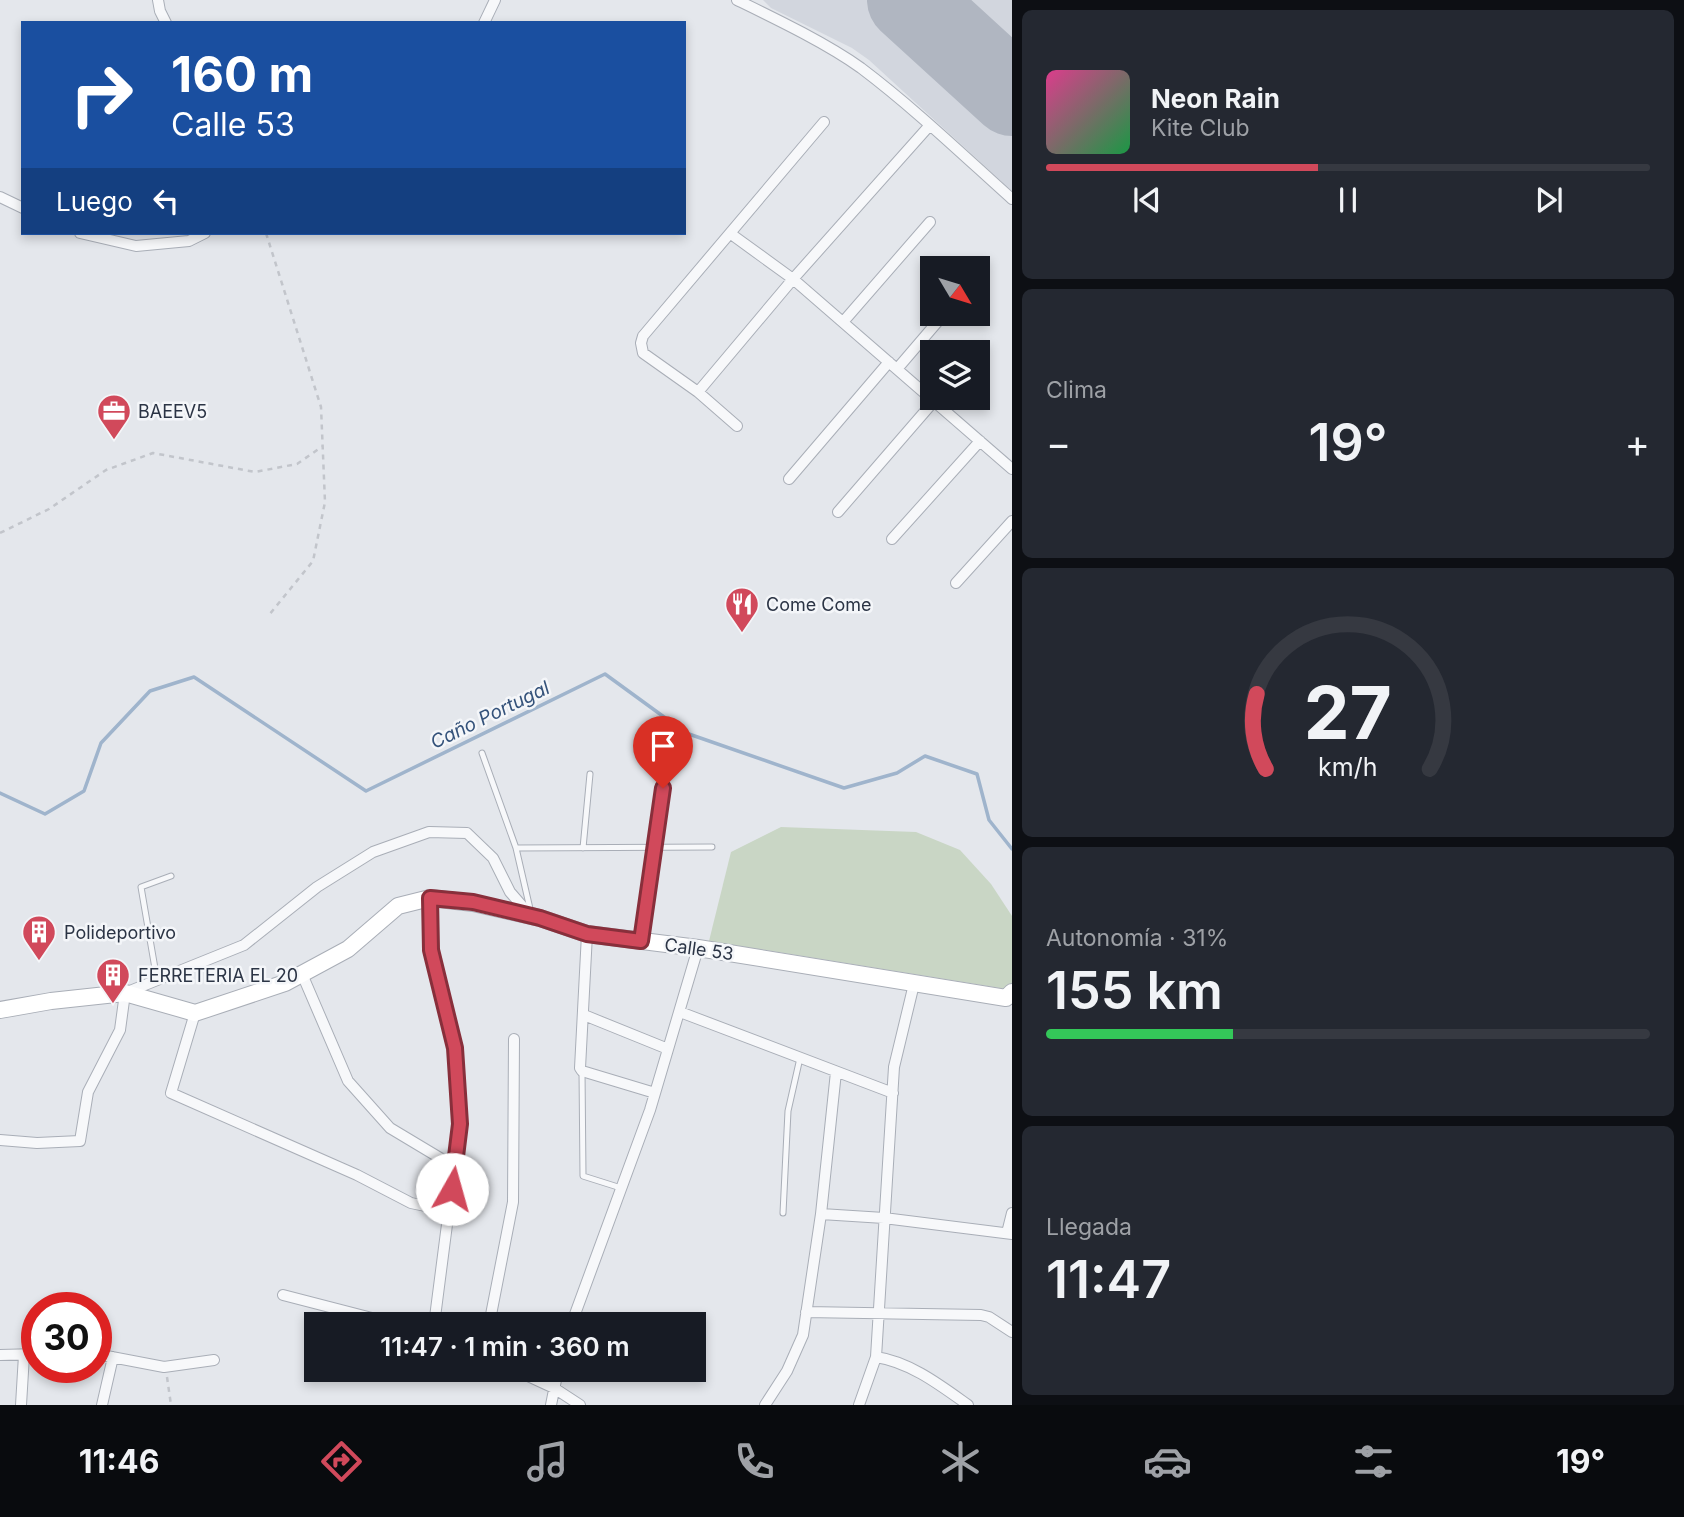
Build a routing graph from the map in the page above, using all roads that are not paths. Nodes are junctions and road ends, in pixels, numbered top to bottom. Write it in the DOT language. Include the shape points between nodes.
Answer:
graph roads {
  1 [pos="158,0"];
  2 [pos="495,0"];
  3 [pos="737,0"];
  4 [pos="165,21"];
  5 [pos="485,21"];
  6 [pos="824,122"];
  7 [pos="930,125"];
  8 [pos="0,197"];
  9 [pos="1012,199"];
  10 [pos="21,207"];
  11 [pos="930,222"];
  12 [pos="731,234"];
  13 [pos="88,235"];
  14 [pos="201,235"];
  15 [pos="793,279"];
  16 [pos="844,323"];
  17 [pos="932,326"];
  18 [pos="893,365"];
  19 [pos="920,389"];
  20 [pos="698,392"];
  21 [pos="926,410"];
  22 [pos="944,410"];
  23 [pos="737,426"];
  24 [pos="980,441"];
  25 [pos="1012,469"];
  26 [pos="789,479"];
  27 [pos="838,512"];
  28 [pos="1012,521"];
  29 [pos="892,539"];
  30 [pos="956,583"];
  31 [pos="482,753"];
  32 [pos="590,774"];
  33 [pos="663,788"];
  34 [pos="655,847"];
  35 [pos="712,847"];
  36 [pos="516,848"];
  37 [pos="583,848"];
  38 [pos="172,876"];
  39 [pos="430,898"];
  40 [pos="531,916"];
  41 [pos="587,934"];
  42 [pos="641,941"];
  43 [pos="698,948"];
  44 [pos="302,974"];
  45 [pos="157,980"];
  46 [pos="914,984"];
  47 [pos="1012,992"];
  48 [pos="125,993"];
  49 [pos="0,1010"];
  50 [pos="680,1012"];
  51 [pos="195,1013"];
  52 [pos="584,1015"];
  53 [pos="514,1039"];
  54 [pos="668,1049"];
  55 [pos="800,1058"];
  56 [pos="582,1070"];
  57 [pos="836,1072"];
  58 [pos="655,1093"];
  59 [pos="893,1093"];
  60 [pos="0,1140"];
  61 [pos="455,1167"];
  62 [pos="621,1188"];
  63 [pos="449,1211"];
  64 [pos="783,1213"];
  65 [pos="1012,1213"];
  66 [pos="821,1214"];
  67 [pos="884,1219"];
  68 [pos="1010,1234"];
  69 [pos="283,1294"];
  70 [pos="350,1312"];
  71 [pos="436,1312"];
  72 [pos="492,1312"];
  73 [pos="575,1312"];
  74 [pos="806,1312"];
  75 [pos="878,1314"];
  76 [pos="1012,1332"];
  77 [pos="21,1354"];
  78 [pos="0,1355"];
  79 [pos="113,1357"];
  80 [pos="876,1357"];
  81 [pos="214,1360"];
  82 [pos="541,1382"];
  83 [pos="555,1382"];
  84 [pos="22,1383"];
  85 [pos="554,1388"];
  86 [pos="21,1405"];
  87 [pos="102,1405"];
  88 [pos="551,1405"];
  89 [pos="580,1405"];
  90 [pos="765,1405"];
  91 [pos="859,1405"];
  92 [pos="968,1405"];
  1 -- 4 [label="street"];
  2 -- 5 [label="street"];
  3 -- 7 [label="street" via="859,67"];
  6 -- 12 [label="street"];
  7 -- 9 [label="street"];
  7 -- 15 [label="street"];
  8 -- 10 [label="street"];
  11 -- 16 [label="street"];
  12 -- 15 [label="street"];
  12 -- 20 [label="street" via="641,343 643,353"];
  13 -- 14 [label="street" via="135,246 189,241"];
  15 -- 16 [label="street"];
  15 -- 20 [label="street"];
  16 -- 18 [label="street"];
  17 -- 18 [label="street"];
  18 -- 19 [label="street"];
  18 -- 26 [label="street"];
  20 -- 23 [label="street"];
  21 -- 27 [label="street"];
  22 -- 24 [label="street"];
  24 -- 25 [label="street"];
  24 -- 29 [label="street"];
  28 -- 30 [label="street"];
  31 -- 36 [label="lane"];
  32 -- 37 [label="lane"];
  33 -- 34 [label="lane"];
  34 -- 35 [label="lane"];
  34 -- 37 [label="lane"];
  34 -- 42 [label="lane"];
  36 -- 37 [label="lane"];
  36 -- 40 [label="lane"];
  38 -- 45 [label="lane" via="141,887"];
  39 -- 40 [label="street, Calle 53" via="473,902"];
  39 -- 44 [label="street, Calle 53" via="398,906 348,949"];
  39 -- 61 [label="street" via="431,950 455,1048 460,1124"];
  40 -- 41 [label="street, Calle 53"];
  40 -- 45 [label="street" via="510,892 493,858 467,833 429,832 373,852 317,887 244,945"];
  41 -- 42 [label="street, Calle 53"];
  41 -- 52 [label="street"];
  42 -- 43 [label="street, Calle 53"];
  43 -- 46 [label="street, Calle 53"];
  43 -- 50 [label="street"];
  44 -- 51 [label="street, Calle 53"];
  44 -- 61 [label="street" via="348,1081 390,1128"];
  45 -- 48 [label="street"];
  46 -- 47 [label="street, Calle 53" via="1006,998"];
  46 -- 59 [label="street" via="894,1067"];
  48 -- 49 [label="street"];
  48 -- 51 [label="street"];
  48 -- 60 [label="street" via="120,1030 88,1092 80,1141"];
  50 -- 54 [label="street"];
  50 -- 55 [label="street"];
  51 -- 63 [label="street" via="171,1093 411,1203"];
  52 -- 54 [label="street"];
  52 -- 56 [label="street"];
  53 -- 72 [label="street" via="513,1202"];
  54 -- 58 [label="street"];
  55 -- 57 [label="street"];
  55 -- 64 [label="lane" via="788,1111"];
  56 -- 58 [label="street"];
  56 -- 62 [label="lane" via="583,1176"];
  57 -- 59 [label="street"];
  57 -- 66 [label="street"];
  58 -- 62 [label="street"];
  59 -- 67 [label="street"];
  61 -- 63 [label="street"];
  62 -- 73 [label="street"];
  63 -- 71 [label="street"];
  65 -- 68 [label="street"];
  66 -- 67 [label="street"];
  66 -- 74 [label="street"];
  67 -- 68 [label="street"];
  67 -- 75 [label="street"];
  69 -- 70 [label="street"];
  74 -- 75 [label="street"];
  74 -- 90 [label="street" via="803,1335 788,1371"];
  75 -- 76 [label="street" via="981,1315"];
  75 -- 80 [label="street"];
  77 -- 78 [label="street"];
  79 -- 81 [label="street" via="164,1367"];
  79 -- 87 [label="street"];
  80 -- 91 [label="street"];
  80 -- 92 [label="street" via="919,1372"];
  82 -- 85 [label="street"];
  83 -- 85 [label="street"];
  84 -- 86 [label="street"];
  85 -- 88 [label="street"];
  85 -- 89 [label="street"];
}
